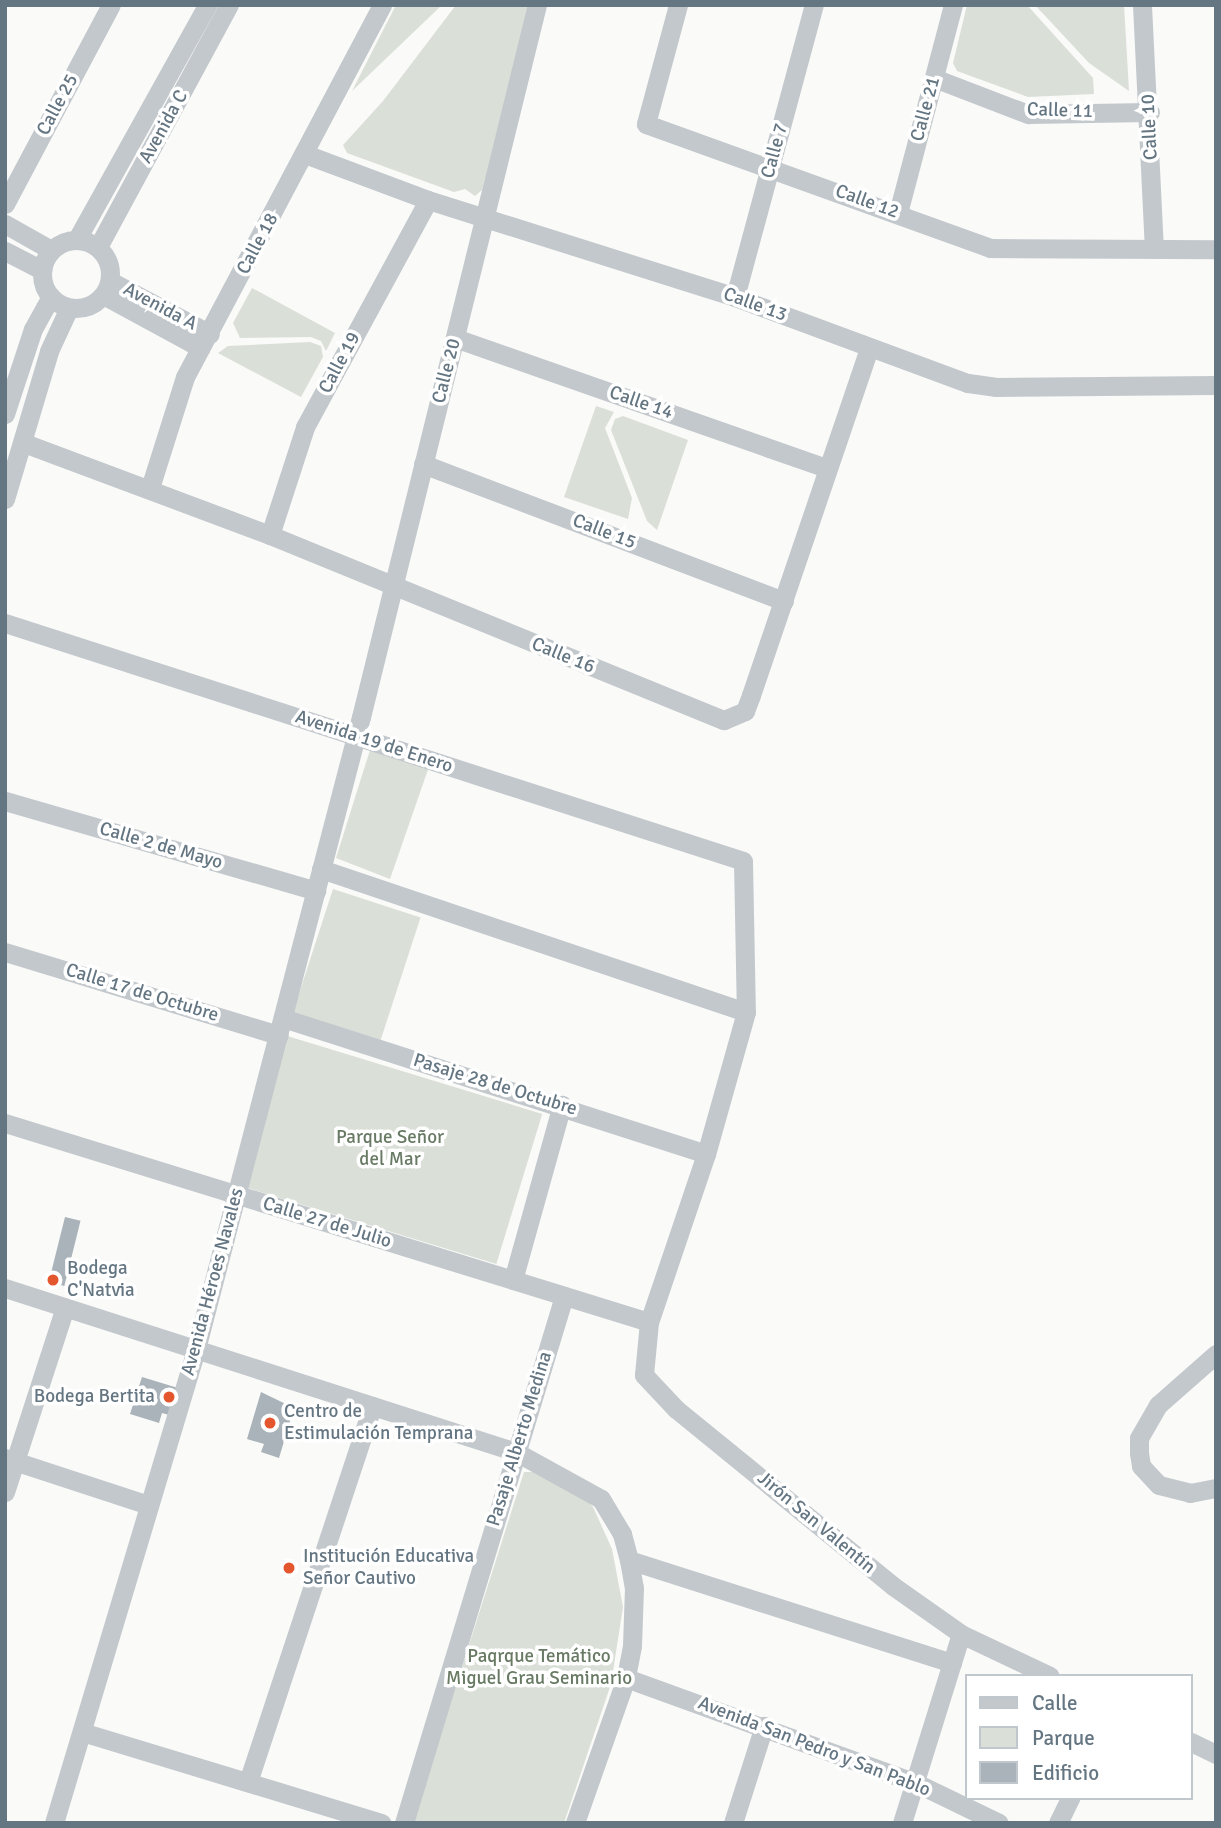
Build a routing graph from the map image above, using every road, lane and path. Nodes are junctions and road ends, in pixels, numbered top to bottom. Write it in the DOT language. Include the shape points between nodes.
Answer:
graph roads {
  1 [pos="111,5"];
  2 [pos="207,5"];
  3 [pos="229,5"];
  4 [pos="382,5"];
  5 [pos="537,5"];
  6 [pos="678,5"];
  7 [pos="814,5"];
  8 [pos="953,5"];
  9 [pos="1142,5"];
  10 [pos="934,78"];
  11 [pos="1150,113"];
  12 [pos="306,154"];
  13 [pos="770,167"];
  14 [pos="428,200"];
  15 [pos="5,204"];
  16 [pos="898,214"];
  17 [pos="485,217"];
  18 [pos="5,224"];
  19 [pos="77,239"];
  20 [pos="98,247"];
  21 [pos="1154,249"];
  22 [pos="1216,249"];
  23 [pos="51,250"];
  24 [pos="5,251"];
  25 [pos="42,270"];
  26 [pos="106,288"];
  27 [pos="51,297"];
  28 [pos="735,297"];
  29 [pos="69,307"];
  30 [pos="455,338"];
  31 [pos="205,341"];
  32 [pos="869,349"];
  33 [pos="1216,385"];
  34 [pos="5,414"];
  35 [pos="24,443"];
  36 [pos="424,464"];
  37 [pos="826,468"];
  38 [pos="150,488"];
  39 [pos="5,499"];
  40 [pos="270,535"];
  41 [pos="393,588"];
  42 [pos="784,601"];
  43 [pos="5,623"];
  44 [pos="358,727"];
  45 [pos="5,801"];
  46 [pos="743,861"];
  47 [pos="321,869"];
  48 [pos="316,891"];
  49 [pos="5,952"];
  50 [pos="746,1012"];
  51 [pos="281,1026"];
  52 [pos="562,1105"];
  53 [pos="5,1123"];
  54 [pos="706,1154"];
  55 [pos="236,1195"];
  56 [pos="513,1280"];
  57 [pos="5,1288"];
  58 [pos="564,1296"];
  59 [pos="65,1307"];
  60 [pos="649,1322"];
  61 [pos="196,1349"];
  62 [pos="1216,1354"];
  63 [pos="372,1406"];
  64 [pos="516,1452"];
  65 [pos="10,1459"];
  66 [pos="1216,1488"];
  67 [pos="5,1492"];
  68 [pos="149,1505"];
  69 [pos="629,1560"];
  70 [pos="961,1634"];
  71 [pos="953,1663"];
  72 [pos="1046,1674"];
  73 [pos="626,1678"];
  74 [pos="764,1726"];
  75 [pos="82,1732"];
  76 [pos="1193,1743"];
  77 [pos="1216,1754"];
  78 [pos="248,1782"];
  79 [pos="914,1782"];
  80 [pos="1069,1800"];
  81 [pos="54,1823"];
  82 [pos="382,1823"];
  83 [pos="404,1823"];
  84 [pos="575,1823"];
  85 [pos="733,1823"];
  86 [pos="902,1823"];
  87 [pos="999,1823"];
  88 [pos="1058,1823"];
  1 -- 15 [label="street, Calle 25"];
  2 -- 19 [label="street, Avenida C"];
  3 -- 20 [label="street, Avenida C"];
  4 -- 12 [label="street, Calle 18"];
  5 -- 17 [label="street, Calle 20"];
  6 -- 13 [label="street, Calle 12" via="646,124"];
  7 -- 13 [label="street, Calle 7"];
  8 -- 10 [label="street, Calle 21"];
  9 -- 11 [label="street, Calle 10"];
  10 -- 11 [label="street, Calle 11" via="1028,114"];
  10 -- 16 [label="street, Calle 21"];
  11 -- 21 [label="street, Calle 10"];
  12 -- 14 [label="street, Calle 13"];
  12 -- 31 [label="street, Calle 18"];
  13 -- 16 [label="street, Calle 12"];
  13 -- 28 [label="street, Calle 7"];
  14 -- 17 [label="street, Calle 13"];
  14 -- 40 [label="street, Calle 19" via="305,427"];
  16 -- 21 [label="street, Calle 12" via="1002,251"];
  17 -- 28 [label="street, Calle 13"];
  17 -- 30 [label="street, Calle 20"];
  18 -- 23 [label="street"];
  19 -- 20 [label="street"];
  19 -- 23 [label="street"];
  20 -- 26 [label="street" via="108,262"];
  21 -- 22 [label="street, Calle 12"];
  23 -- 25 [label="street"];
  24 -- 25 [label="street"];
  25 -- 27 [label="street"];
  26 -- 29 [label="street" via="88,306"];
  26 -- 31 [label="street, Avenida A"];
  27 -- 29 [label="street"];
  27 -- 34 [label="street" via="33,329"];
  28 -- 32 [label="street, Calle 13"];
  29 -- 35 [label="street" via="49,351"];
  30 -- 36 [label="street, Calle 20"];
  30 -- 37 [label="street, Calle 14"];
  31 -- 38 [label="street, Calle 18" via="181,386"];
  32 -- 33 [label="street, Calle 13" via="944,376 995,387"];
  32 -- 37 [label="street, Calle 16"];
  35 -- 38 [label="street, Calle 16"];
  35 -- 39 [label="street"];
  36 -- 41 [label="street, Calle 20"];
  36 -- 42 [label="street, Calle 15"];
  37 -- 42 [label="street, Calle 16"];
  38 -- 40 [label="street, Calle 16"];
  40 -- 41 [label="street, Calle 16"];
  41 -- 42 [label="street, Calle 16" via="724,720 745,711"];
  41 -- 44 [label="street, Calle 20"];
  43 -- 44 [label="street, Avenida 19 de Enero"];
  44 -- 46 [label="street, Avenida 19 de Enero"];
  44 -- 47 [label="street, Avenida Héroes Navales"];
  45 -- 48 [label="street, Calle 2 de Mayo"];
  46 -- 50 [label="street, Jirón San Valentín"];
  47 -- 48 [label="street, Avenida Héroes Navales"];
  47 -- 50 [label="street"];
  48 -- 51 [label="street, Avenida Héroes Navales"];
  49 -- 51 [label="street, Calle 17 de Octubre"];
  50 -- 54 [label="street, Jirón San Valentín"];
  51 -- 52 [label="street, Pasaje 28 de Octubre"];
  51 -- 55 [label="street, Avenida Héroes Navales"];
  52 -- 54 [label="street, Pasaje 28 de Octubre"];
  52 -- 56 [label="street"];
  53 -- 55 [label="street, Calle 27 de Julio"];
  54 -- 60 [label="street, Jirón San Valentín"];
  55 -- 56 [label="street, Calle 27 de Julio"];
  55 -- 61 [label="street, Avenida Héroes Navales"];
  56 -- 58 [label="street, Calle 27 de Julio"];
  57 -- 59 [label="street"];
  58 -- 60 [label="street, Calle 27 de Julio"];
  58 -- 64 [label="street, Pasaje Alberto Medina"];
  59 -- 61 [label="street"];
  59 -- 65 [label="street"];
  60 -- 70 [label="street, Jirón San Valentín" via="642,1362 655,1390 893,1586"];
  61 -- 63 [label="street"];
  61 -- 68 [label="street, Avenida Héroes Navales"];
  62 -- 66 [label="street" via="1158,1405 1139,1438 1139,1453 1141,1466 1159,1485 1190,1493"];
  63 -- 64 [label="street"];
  63 -- 78 [label="street"];
  64 -- 69 [label="street" via="601,1499 622,1534"];
  64 -- 83 [label="street, Pasaje Alberto Medina"];
  65 -- 67 [label="street"];
  65 -- 68 [label="street"];
  68 -- 75 [label="street, Avenida Héroes Navales"];
  69 -- 71 [label="street"];
  69 -- 73 [label="street" via="634,1614"];
  70 -- 71 [label="street"];
  70 -- 72 [label="street, Jirón San Valentín"];
  71 -- 79 [label="street"];
  73 -- 74 [label="street, Avenida San Pedro y San Pablo"];
  73 -- 84 [label="street"];
  74 -- 79 [label="street, Avenida San Pedro y San Pablo"];
  74 -- 85 [label="street"];
  75 -- 78 [label="street"];
  75 -- 81 [label="street, Avenida Héroes Navales"];
  76 -- 77 [label="street"];
  78 -- 82 [label="street"];
  79 -- 86 [label="street"];
  79 -- 87 [label="street, Avenida San Pedro y San Pablo"];
  80 -- 88 [label="street"];
}
